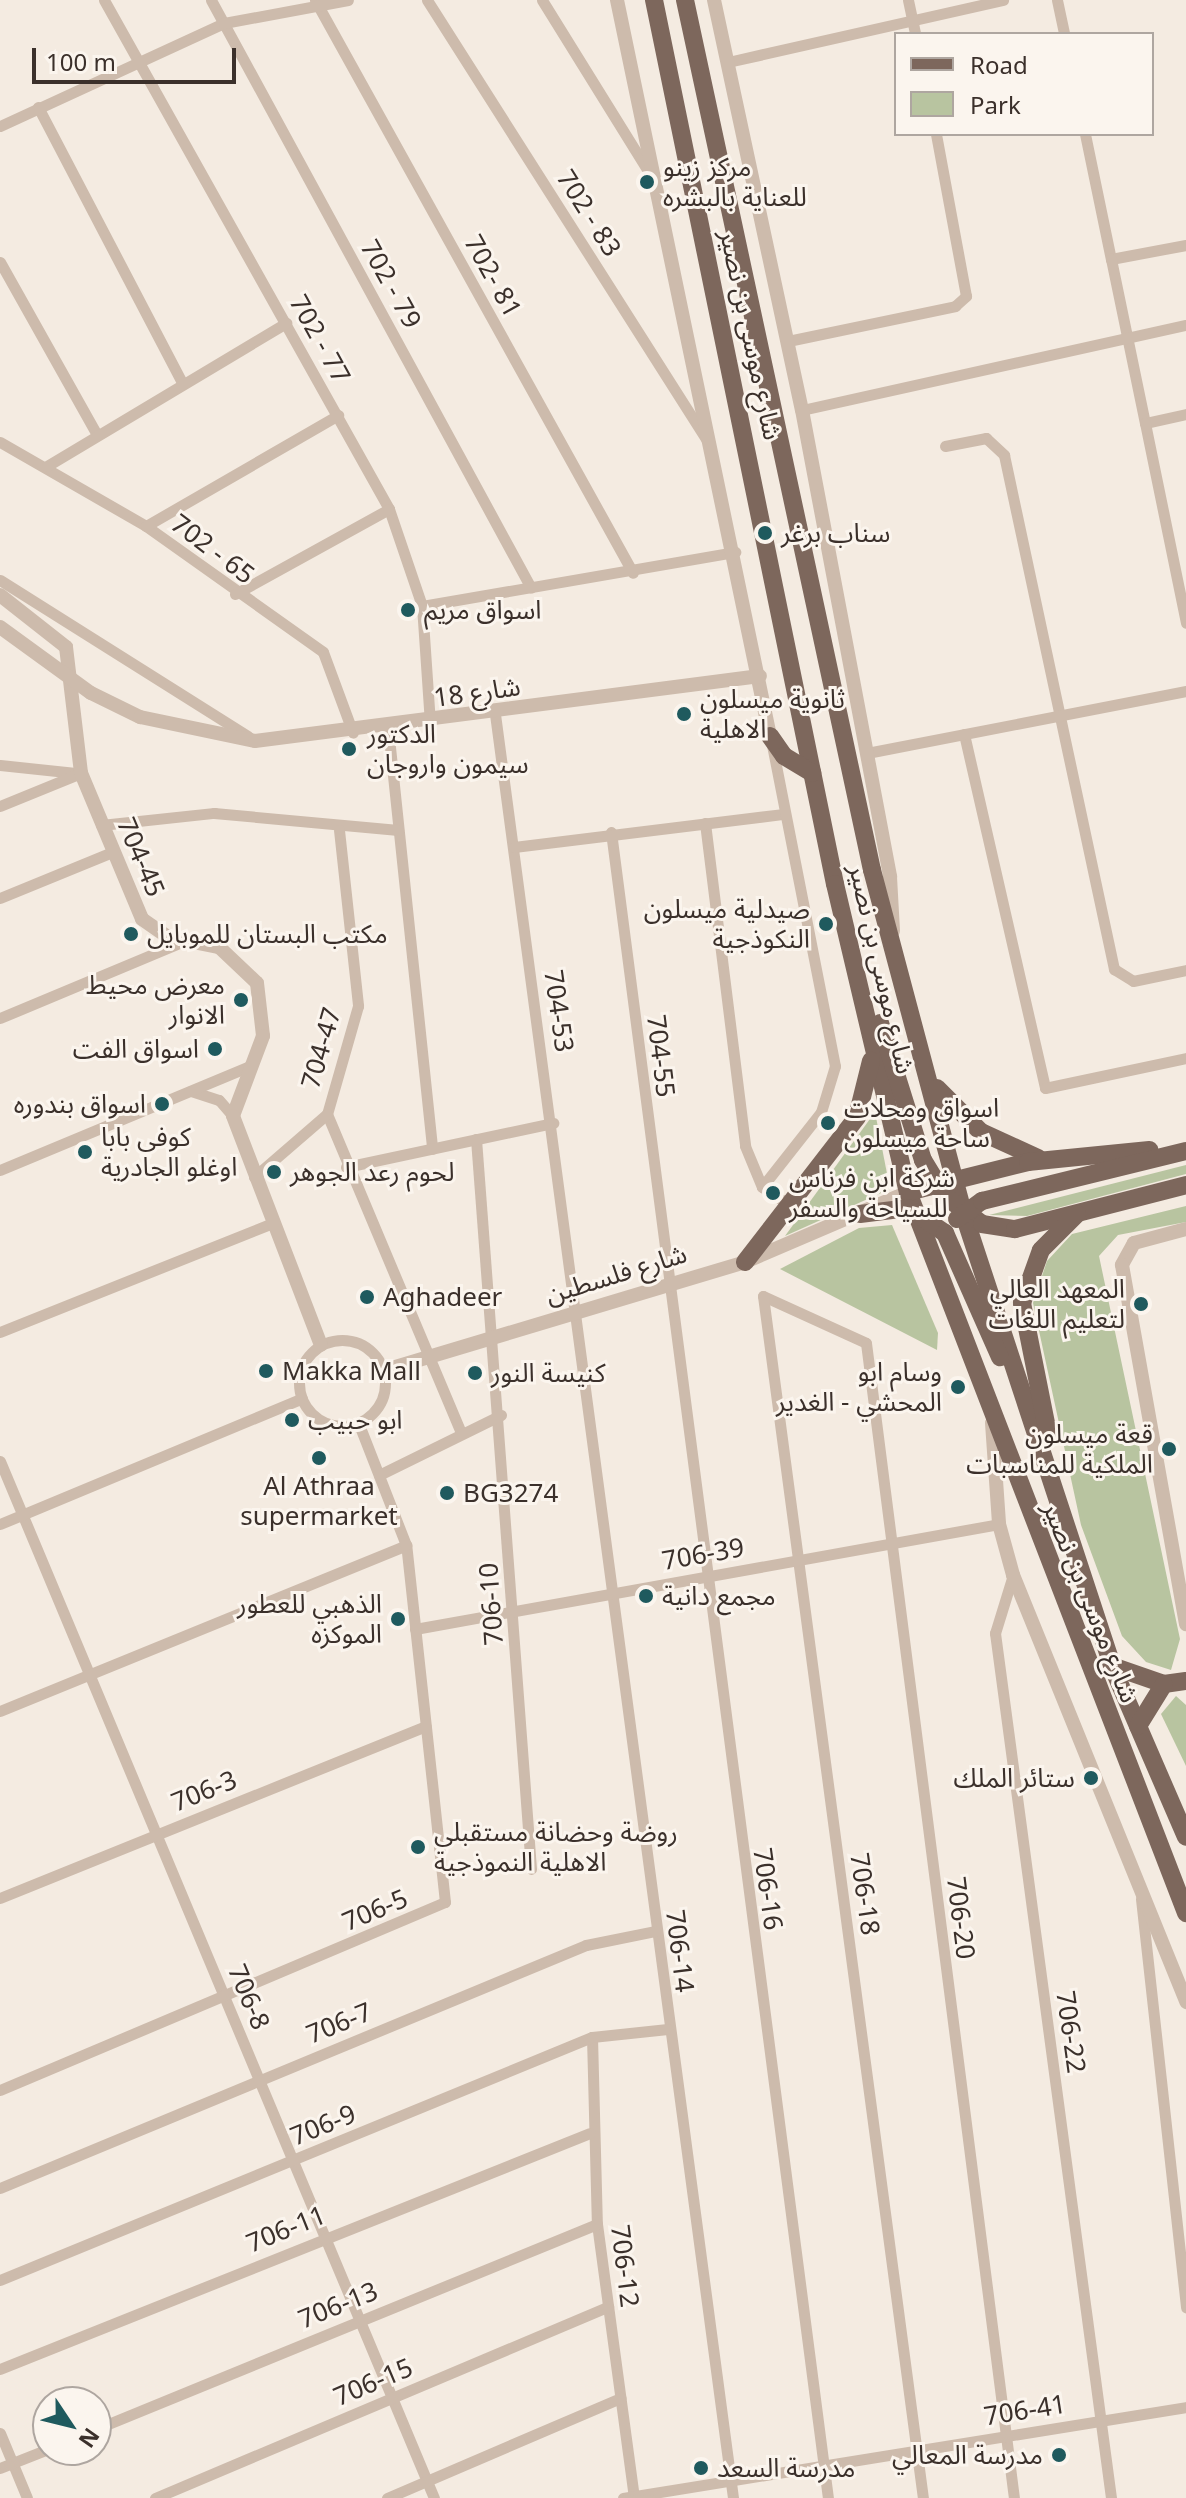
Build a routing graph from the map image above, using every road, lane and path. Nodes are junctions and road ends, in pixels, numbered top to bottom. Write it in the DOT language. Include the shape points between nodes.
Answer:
graph roads {
  1 [pos="104,0"];
  2 [pos="211,0"];
  3 [pos="348,0"];
  4 [pos="427,0"];
  5 [pos="542,0"];
  6 [pos="617,0"];
  7 [pos="654,0"];
  8 [pos="685,0"];
  9 [pos="714,0"];
  10 [pos="908,0"];
  11 [pos="1003,0"];
  12 [pos="1057,0"];
  13 [pos="317,4"];
  14 [pos="913,20"];
  15 [pos="224,23"];
  16 [pos="915,32"];
  17 [pos="1064,32"];
  18 [pos="135,57"];
  19 [pos="728,62"];
  20 [pos="38,107"];
  21 [pos="0,126"];
  22 [pos="936,136"];
  23 [pos="1085,136"];
  24 [pos="658,188"];
  25 [pos="1186,245"];
  26 [pos="1111,259"];
  27 [pos="0,262"];
  28 [pos="286,323"];
  29 [pos="1186,325"];
  30 [pos="1127,338"];
  31 [pos="788,341"];
  32 [pos="182,382"];
  33 [pos="802,410"];
  34 [pos="1186,414"];
  35 [pos="338,415"];
  36 [pos="1145,423"];
  37 [pos="97,435"];
  38 [pos="0,442"];
  39 [pos="945,446"];
  40 [pos="713,450"];
  41 [pos="47,466"];
  42 [pos="389,509"];
  43 [pos="146,526"];
  44 [pos="735,552"];
  45 [pos="633,573"];
  46 [pos="0,580"];
  47 [pos="531,588"];
  48 [pos="235,594"];
  49 [pos="0,595"];
  50 [pos="422,606"];
  51 [pos="1186,623"];
  52 [pos="0,627"];
  53 [pos="760,676"];
  54 [pos="70,677"];
  55 [pos="1186,691"];
  56 [pos="495,714"];
  57 [pos="1059,716"];
  58 [pos="430,723"];
  59 [pos="388,728"];
  60 [pos="353,733"];
  61 [pos="964,734"];
  62 [pos="770,736"];
  63 [pos="255,741"];
  64 [pos="867,753"];
  65 [pos="0,765"];
  66 [pos="81,773"];
  67 [pos="812,773"];
  68 [pos="0,806"];
  69 [pos="784,814"];
  70 [pos="705,823"];
  71 [pos="101,825"];
  72 [pos="339,830"];
  73 [pos="398,830"];
  74 [pos="611,832"];
  75 [pos="514,847"];
  76 [pos="112,852"];
  77 [pos="835,884"];
  78 [pos="0,898"];
  79 [pos="184,941"];
  80 [pos="893,943"];
  81 [pos="1186,970"];
  82 [pos="0,1018"];
  83 [pos="873,1042"];
  84 [pos="1186,1058"];
  85 [pos="248,1067"];
  86 [pos="933,1083"];
  87 [pos="190,1091"];
  88 [pos="327,1114"];
  89 [pos="233,1116"];
  90 [pos="553,1123"];
  91 [pos="476,1139"];
  92 [pos="432,1149"];
  93 [pos="1186,1149"];
  94 [pos="1045,1160"];
  95 [pos="346,1167"];
  96 [pos="0,1170"];
  97 [pos="254,1177"];
  98 [pos="955,1177"];
  99 [pos="937,1183"];
  100 [pos="1186,1185"];
  101 [pos="762,1187"];
  102 [pos="908,1192"];
  103 [pos="793,1207"];
  104 [pos="1081,1210"];
  105 [pos="915,1212"];
  106 [pos="963,1212"];
  107 [pos="860,1214"];
  108 [pos="273,1223"];
  109 [pos="1186,1229"];
  110 [pos="945,1233"];
  111 [pos="745,1262"];
  112 [pos="668,1286"];
  113 [pos="939,1288"];
  114 [pos="763,1296"];
  115 [pos="576,1315"];
  116 [pos="0,1332"];
  117 [pos="496,1336"];
  118 [pos="321,1345"];
  119 [pos="427,1357"];
  120 [pos="382,1371"];
  121 [pos="302,1398"];
  122 [pos="501,1415"];
  123 [pos="358,1422"];
  124 [pos="992,1423"];
  125 [pos="461,1433"];
  126 [pos="0,1461"];
  127 [pos="379,1475"];
  128 [pos="23,1514"];
  129 [pos="1064,1516"];
  130 [pos="0,1524"];
  131 [pos="999,1524"];
  132 [pos="889,1543"];
  133 [pos="406,1545"];
  134 [pos="798,1559"];
  135 [pos="1013,1575"];
  136 [pos="703,1576"];
  137 [pos="611,1593"];
  138 [pos="514,1610"];
  139 [pos="1186,1624"];
  140 [pos="415,1629"];
  141 [pos="1112,1666"];
  142 [pos="90,1674"];
  143 [pos="1186,1681"];
  144 [pos="1164,1684"];
  145 [pos="0,1711"];
  146 [pos="426,1726"];
  147 [pos="1138,1726"];
  148 [pos="157,1833"];
  149 [pos="1186,1837"];
  150 [pos="531,1869"];
  151 [pos="1140,1887"];
  152 [pos="0,1898"];
  153 [pos="1186,1913"];
  154 [pos="655,1931"];
  155 [pos="224,1996"];
  156 [pos="1186,2002"];
  157 [pos="668,2029"];
  158 [pos="592,2037"];
  159 [pos="259,2080"];
  160 [pos="0,2090"];
  161 [pos="590,2133"];
  162 [pos="293,2161"];
  163 [pos="0,2188"];
  164 [pos="597,2224"];
  165 [pos="325,2237"];
  166 [pos="0,2280"];
  167 [pos="608,2307"];
  168 [pos="1186,2308"];
  169 [pos="360,2320"];
  170 [pos="0,2369"];
  171 [pos="392,2398"];
  172 [pos="620,2398"];
  173 [pos="1186,2407"];
  174 [pos="1101,2420"];
  175 [pos="112,2422"];
  176 [pos="0,2433"];
  177 [pos="1006,2436"];
  178 [pos="917,2450"];
  179 [pos="32,2455"];
  180 [pos="12,2463"];
  181 [pos="823,2465"];
  182 [pos="0,2468"];
  183 [pos="730,2480"];
  184 [pos="427,2482"];
  185 [pos="631,2497"];
  186 [pos="27,2498"];
  187 [pos="155,2498"];
  188 [pos="387,2498"];
  189 [pos="434,2498"];
  190 [pos="733,2498"];
  191 [pos="828,2498"];
  192 [pos="923,2498"];
  193 [pos="1014,2498"];
  194 [pos="1111,2498"];
  1 -- 18 [label="street, 702 - 77"];
  2 -- 15 [label="street, 702 - 79"];
  3 -- 13 [label="street"];
  4 -- 40 [label="street, 702 - 83"];
  5 -- 24 [label="street"];
  6 -- 24 [label="street"];
  7 -- 67 [label="main road, شارع موسى بن نصير"];
  8 -- 80 [label="main road, شارع موسى بن نصير" via="818,630"];
  9 -- 19 [label="street"];
  10 -- 14 [label="street"];
  11 -- 14 [label="street"];
  12 -- 17 [label="street"];
  13 -- 15 [label="street"];
  13 -- 45 [label="street, 702- 81"];
  14 -- 16 [label="street"];
  14 -- 19 [label="street"];
  15 -- 18 [label="street"];
  15 -- 47 [label="street, 702 - 79"];
  18 -- 20 [label="street"];
  18 -- 28 [label="street, 702 - 77"];
  19 -- 31 [label="street"];
  20 -- 21 [label="street"];
  20 -- 32 [label="street"];
  22 -- 31 [label="street" via="966,296 955,306"];
  23 -- 26 [label="street"];
  24 -- 40 [label="street"];
  25 -- 26 [label="street"];
  26 -- 30 [label="street"];
  27 -- 37 [label="street"];
  28 -- 32 [label="street"];
  28 -- 35 [label="street, 702 - 77"];
  29 -- 30 [label="street"];
  30 -- 33 [label="street"];
  30 -- 36 [label="street"];
  31 -- 33 [label="street"];
  32 -- 37 [label="street"];
  33 -- 64 [label="street"];
  34 -- 36 [label="street"];
  35 -- 42 [label="street, 702 - 77"];
  35 -- 43 [label="street"];
  36 -- 51 [label="street"];
  37 -- 41 [label="street"];
  38 -- 41 [label="street, 702 - 65"];
  39 -- 57 [label="street" via="986,438 1004,455"];
  40 -- 44 [label="street"];
  41 -- 43 [label="street, 702 - 65"];
  42 -- 48 [label="street"];
  42 -- 50 [label="street, 702 - 77"];
  43 -- 48 [label="street, 702 - 65"];
  44 -- 45 [label="street"];
  44 -- 53 [label="street"];
  45 -- 47 [label="street"];
  46 -- 63 [label="street"];
  47 -- 50 [label="street"];
  48 -- 60 [label="street, 702 - 65" via="323,652"];
  49 -- 54 [label="street" via="61,639"];
  50 -- 58 [label="street, 702 - 77"];
  52 -- 54 [label="street, شارع 18"];
  53 -- 56 [label="street, شارع 18"];
  53 -- 62 [label="street"];
  54 -- 63 [label="street, شارع 18" via="165,726"];
  54 -- 66 [label="street, 704-45"];
  55 -- 57 [label="street"];
  56 -- 58 [label="street, شارع 18"];
  56 -- 75 [label="street, 704-53"];
  57 -- 61 [label="street"];
  57 -- 81 [label="street" via="1114,969 1133,981"];
  58 -- 59 [label="street, شارع 18"];
  59 -- 60 [label="street, شارع 18"];
  59 -- 73 [label="street"];
  60 -- 63 [label="street, شارع 18"];
  61 -- 64 [label="street"];
  61 -- 84 [label="street" via="1045,1088"];
  62 -- 67 [label="main road" via="784,756"];
  62 -- 69 [label="street"];
  64 -- 80 [label="street" via="890,877"];
  65 -- 66 [label="street"];
  66 -- 68 [label="street"];
  66 -- 71 [label="street, 704-45"];
  67 -- 77 [label="main road, شارع موسى بن نصير"];
  69 -- 70 [label="street"];
  69 -- 101 [label="street" via="834,1031 835,1066 821,1112"];
  70 -- 74 [label="street"];
  70 -- 101 [label="street" via="745,1146"];
  71 -- 72 [label="street" via="214,813"];
  71 -- 76 [label="street, 704-45"];
  72 -- 73 [label="street"];
  72 -- 88 [label="street, 704-47" via="358,1006"];
  73 -- 92 [label="street"];
  74 -- 75 [label="street"];
  74 -- 112 [label="street, 704-55"];
  75 -- 90 [label="street, 704-53"];
  76 -- 78 [label="street"];
  76 -- 79 [label="street, 704-45" via="142,919"];
  77 -- 83 [label="main road, شارع موسى بن نصير"];
  77 -- 99 [label="main road"];
  79 -- 82 [label="street"];
  79 -- 85 [label="street, 704-45" via="227,951 257,983 265,1018"];
  80 -- 86 [label="main road, شارع موسى بن نصير"];
  83 -- 102 [label="main road, شارع موسى بن نصير"];
  83 -- 103 [label="main road" via="857,1117"];
  85 -- 87 [label="street"];
  85 -- 89 [label="street, 704-45"];
  86 -- 94 [label="main road" via="981,1132"];
  86 -- 98 [label="main road, شارع موسى بن نصير"];
  87 -- 89 [label="street" via="219,1100"];
  87 -- 96 [label="street"];
  88 -- 95 [label="street, 704-47"];
  88 -- 97 [label="street"];
  89 -- 97 [label="street"];
  90 -- 91 [label="street"];
  90 -- 115 [label="street, 704-53"];
  91 -- 92 [label="street"];
  91 -- 117 [label="street, 706-10"];
  92 -- 95 [label="street"];
  93 -- 94 [label="main road"];
  93 -- 106 [label="main road" via="982,1201"];
  94 -- 98 [label="main road"];
  95 -- 119 [label="street, 704-47"];
  97 -- 108 [label="street"];
  98 -- 99 [label="main road"];
  98 -- 106 [label="main road, شارع موسى بن نصير"];
  99 -- 102 [label="main road"];
  99 -- 106 [label="main road"];
  100 -- 104 [label="main road"];
  101 -- 103 [label="street"];
  102 -- 105 [label="main road, شارع موسى بن نصير"];
  102 -- 107 [label="street, شارع فلسطين"];
  103 -- 111 [label="main road"];
  104 -- 106 [label="main road" via="1015,1229 982,1224"];
  104 -- 129 [label="main road" via="1041,1250 1022,1303"];
  105 -- 107 [label="main road" via="898,1207"];
  105 -- 110 [label="main road"];
  105 -- 113 [label="main road, شارع موسى بن نصير"];
  106 -- 110 [label="main road"];
  106 -- 129 [label="main road, شارع موسى بن نصير"];
  107 -- 111 [label="street, شارع فلسطين"];
  108 -- 116 [label="street"];
  108 -- 118 [label="street"];
  109 -- 139 [label="street" via="1134,1243 1122,1265"];
  110 -- 113 [label="main road"];
  110 -- 129 [label="main road"];
  111 -- 112 [label="street, شارع فلسطين"];
  112 -- 115 [label="street, شارع فلسطين"];
  112 -- 136 [label="street, 706-16"];
  113 -- 124 [label="main road, شارع موسى بن نصير"];
  114 -- 132 [label="street, 706-20" via="866,1343"];
  114 -- 134 [label="street, 706-18"];
  115 -- 117 [label="street, شارع فلسطين"];
  115 -- 137 [label="street, 706-14"];
  117 -- 119 [label="street, شارع فلسطين"];
  117 -- 122 [label="street, 706-10"];
  118 -- 120 [label="street" via="353,1341"];
  118 -- 121 [label="street" via="300,1372"];
  119 -- 120 [label="street, شارع فلسطين"];
  119 -- 125 [label="street, 704-47"];
  120 -- 123 [label="street" via="379,1404"];
  121 -- 123 [label="street" via="323,1421"];
  121 -- 128 [label="street"];
  122 -- 125 [label="street"];
  122 -- 138 [label="street, 706-10"];
  123 -- 127 [label="street, 706-5"];
  124 -- 131 [label="street"];
  124 -- 153 [label="main road, شارع موسى بن نصير"];
  125 -- 127 [label="street"];
  126 -- 128 [label="street, 706-8"];
  127 -- 133 [label="street, 706-5"];
  128 -- 130 [label="street"];
  128 -- 142 [label="street, 706-8"];
  129 -- 141 [label="main road, شارع موسى بن نصير"];
  131 -- 132 [label="street, 706-39"];
  131 -- 135 [label="street"];
  132 -- 134 [label="street, 706-39"];
  132 -- 177 [label="street, 706-20"];
  133 -- 140 [label="street, 706-5"];
  133 -- 142 [label="street"];
  134 -- 136 [label="street, 706-39"];
  134 -- 178 [label="street, 706-18"];
  135 -- 151 [label="street"];
  135 -- 174 [label="street, 706-22" via="995,1633"];
  136 -- 137 [label="street, 706-39"];
  136 -- 181 [label="street, 706-16"];
  137 -- 138 [label="street, 706-39"];
  137 -- 154 [label="street, 706-14"];
  138 -- 140 [label="street, 706-39"];
  138 -- 150 [label="street, 706-10"];
  140 -- 146 [label="street, 706-5"];
  141 -- 144 [label="main road"];
  141 -- 147 [label="main road, شارع موسى بن نصير"];
  142 -- 145 [label="street"];
  142 -- 148 [label="street, 706-8"];
  143 -- 144 [label="main road"];
  144 -- 147 [label="main road"];
  146 -- 148 [label="street, 706-3"];
  146 -- 155 [label="street, 706-5" via="445,1902"];
  147 -- 149 [label="main road, شارع موسى بن نصير"];
  148 -- 152 [label="street, 706-3"];
  148 -- 155 [label="street, 706-8"];
  151 -- 156 [label="street"];
  151 -- 168 [label="street"];
  154 -- 157 [label="street, 706-14"];
  154 -- 159 [label="street, 706-7" via="586,1945"];
  155 -- 159 [label="street, 706-8"];
  155 -- 160 [label="street, 706-5"];
  157 -- 158 [label="street, 706-9"];
  157 -- 183 [label="street, 706-14"];
  158 -- 161 [label="street, 706-12"];
  158 -- 162 [label="street, 706-9"];
  159 -- 162 [label="street, 706-8"];
  159 -- 163 [label="street, 706-7"];
  161 -- 164 [label="street, 706-12"];
  161 -- 165 [label="street, 706-11"];
  162 -- 165 [label="street, 706-8"];
  162 -- 166 [label="street, 706-9"];
  164 -- 167 [label="street, 706-12"];
  164 -- 169 [label="street, 706-13"];
  165 -- 169 [label="street, 706-8"];
  165 -- 170 [label="street, 706-11"];
  167 -- 171 [label="street, 706-15"];
  167 -- 172 [label="street, 706-12"];
  169 -- 171 [label="street, 706-8"];
  169 -- 175 [label="street, 706-13"];
  171 -- 184 [label="street, 706-8"];
  171 -- 187 [label="street, 706-15"];
  172 -- 184 [label="street"];
  172 -- 185 [label="street, 706-12"];
  173 -- 174 [label="street, 706-41"];
  174 -- 177 [label="street, 706-41"];
  174 -- 194 [label="street, 706-22"];
  176 -- 180 [label="street"];
  177 -- 178 [label="street, 706-41"];
  177 -- 193 [label="street, 706-20"];
  178 -- 181 [label="street, 706-41"];
  178 -- 192 [label="street, 706-18"];
  179 -- 180 [label="street"];
  180 -- 182 [label="street"];
  180 -- 186 [label="street"];
  181 -- 183 [label="street, 706-41"];
  181 -- 191 [label="street, 706-16"];
  183 -- 185 [label="street, 706-41"];
  183 -- 190 [label="street, 706-14"];
  184 -- 188 [label="street"];
  184 -- 189 [label="street, 706-8"];
}
